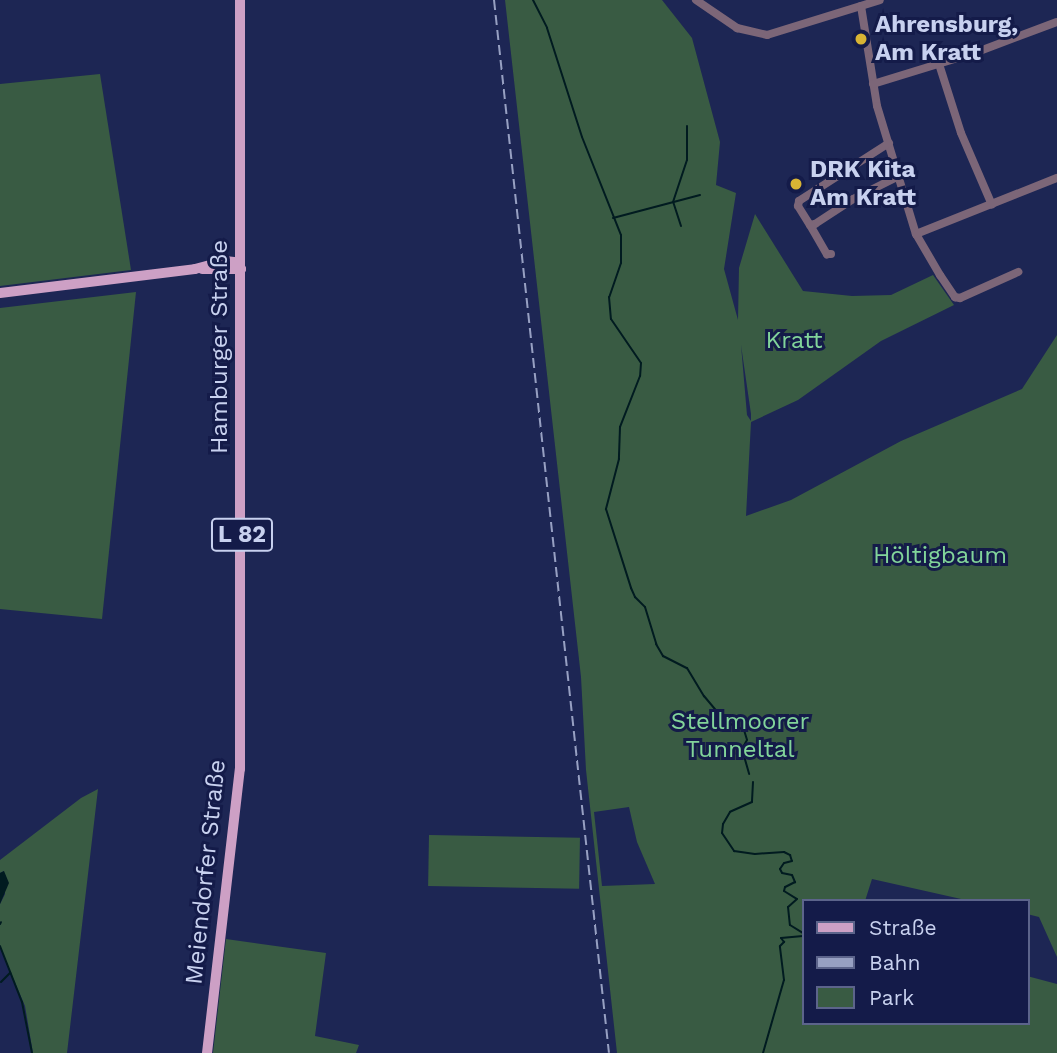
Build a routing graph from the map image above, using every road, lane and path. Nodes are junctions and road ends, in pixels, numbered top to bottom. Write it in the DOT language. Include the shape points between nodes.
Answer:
graph roads {
  1 [pos="240,0"];
  2 [pos="696,0"];
  3 [pos="880,0"];
  4 [pos="861,6"];
  5 [pos="1057,22"];
  6 [pos="939,64"];
  7 [pos="873,84"];
  8 [pos="888,142"];
  9 [pos="899,176"];
  10 [pos="1057,178"];
  11 [pos="992,205"];
  12 [pos="810,225"];
  13 [pos="241,234"];
  14 [pos="916,234"];
  15 [pos="831,254"];
  16 [pos="219,262"];
  17 [pos="195,269"];
  18 [pos="241,269"];
  19 [pos="1018,272"];
  20 [pos="0,293"];
  21 [pos="242,694"];
  22 [pos="207,1053"];
  1 -- 13 [label="main road, Hamburger Straße / L 82"];
  2 -- 4 [label="street" via="737,28 768,35"];
  3 -- 4 [label="street"];
  4 -- 7 [label="street"];
  5 -- 6 [label="street"];
  6 -- 7 [label="street"];
  6 -- 11 [label="street" via="961,133"];
  7 -- 8 [label="street"];
  8 -- 9 [label="street"];
  8 -- 12 [label="street" via="799,201"];
  9 -- 12 [label="street"];
  9 -- 14 [label="street"];
  10 -- 11 [label="street"];
  11 -- 14 [label="street"];
  12 -- 15 [label="street"];
  13 -- 16 [label="main road" via="229,255"];
  13 -- 18 [label="main road, Hamburger Straße / L 82"];
  14 -- 19 [label="street" via="955,297"];
  16 -- 17 [label="main road"];
  16 -- 18 [label="main road" via="232,261"];
  17 -- 18 [label="main road"];
  17 -- 20 [label="main road"];
  18 -- 21 [label="main road, Hamburger Straße / L 82"];
  21 -- 22 [label="main road, Meiendorfer Straße / L 82" via="238,788"];
}
